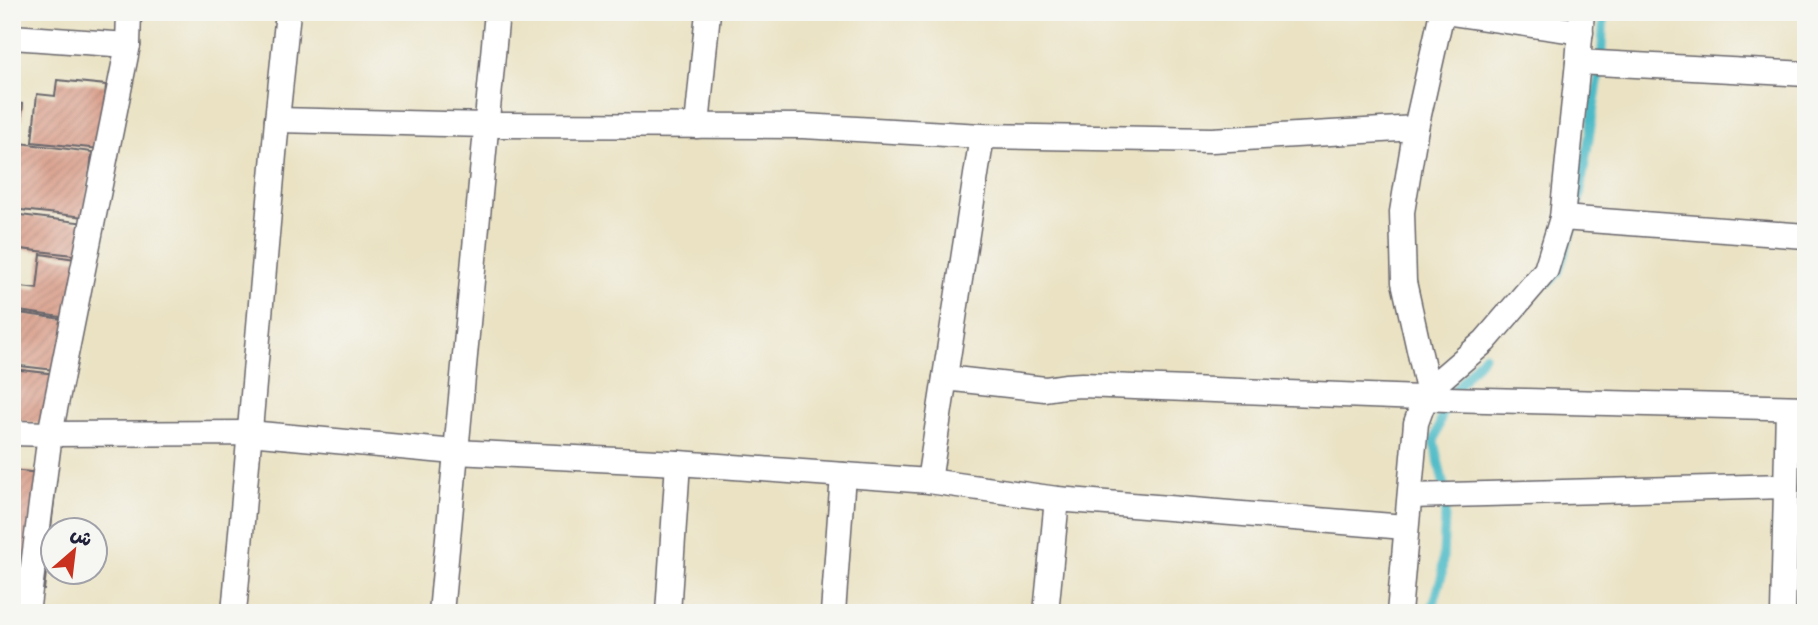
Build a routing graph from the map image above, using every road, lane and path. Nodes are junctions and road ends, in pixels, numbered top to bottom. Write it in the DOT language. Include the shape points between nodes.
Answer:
graph roads {
  1 [pos="129,12"];
  2 [pos="288,12"];
  3 [pos="497,12"];
  4 [pos="708,12"];
  5 [pos="1443,12"];
  6 [pos="1581,22"];
  7 [pos="12,37"];
  8 [pos="128,46"];
  9 [pos="1578,62"];
  10 [pos="1806,74"];
  11 [pos="277,120"];
  12 [pos="487,125"];
  13 [pos="697,127"];
  14 [pos="1416,128"];
  15 [pos="982,136"];
  16 [pos="1562,218"];
  17 [pos="1806,236"];
  18 [pos="945,378"];
  19 [pos="1426,394"];
  20 [pos="1797,408"];
  21 [pos="12,433"];
  22 [pos="249,433"];
  23 [pos="50,434"];
  24 [pos="455,452"];
  25 [pos="678,463"];
  26 [pos="843,475"];
  27 [pos="929,481"];
  28 [pos="1786,486"];
  29 [pos="1410,496"];
  30 [pos="1057,499"];
  31 [pos="1405,527"];
  32 [pos="27,613"];
  33 [pos="234,613"];
  34 [pos="441,613"];
  35 [pos="668,613"];
  36 [pos="834,613"];
  37 [pos="1046,613"];
  38 [pos="1399,613"];
  39 [pos="1783,613"];
  1 -- 8 [label="street"];
  2 -- 11 [label="street"];
  3 -- 12 [label="street"];
  4 -- 13 [label="street"];
  5 -- 6 [label="street"];
  5 -- 14 [label="street"];
  6 -- 9 [label="street"];
  7 -- 8 [label="street"];
  8 -- 23 [label="street"];
  9 -- 10 [label="street"];
  9 -- 16 [label="street"];
  11 -- 12 [label="street"];
  11 -- 22 [label="street"];
  12 -- 13 [label="street"];
  12 -- 24 [label="street"];
  13 -- 15 [label="street" via="803,126"];
  14 -- 15 [label="street" via="1212,140"];
  14 -- 19 [label="street" via="1402,212 1404,282"];
  15 -- 18 [label="street"];
  16 -- 17 [label="street"];
  16 -- 19 [label="street" via="1546,270 1485,341"];
  18 -- 19 [label="street" via="1045,389 1082,385"];
  18 -- 27 [label="street"];
  19 -- 20 [label="street"];
  19 -- 29 [label="street" via="1416,423"];
  20 -- 28 [label="street"];
  21 -- 23 [label="street"];
  22 -- 23 [label="street"];
  22 -- 24 [label="street"];
  22 -- 33 [label="street"];
  23 -- 32 [label="street"];
  24 -- 25 [label="street"];
  24 -- 34 [label="street"];
  25 -- 26 [label="street"];
  25 -- 35 [label="street"];
  26 -- 27 [label="street"];
  26 -- 36 [label="street"];
  27 -- 30 [label="street"];
  28 -- 29 [label="street"];
  28 -- 39 [label="street"];
  29 -- 31 [label="street"];
  30 -- 31 [label="street"];
  30 -- 37 [label="street"];
  31 -- 38 [label="street"];
}
